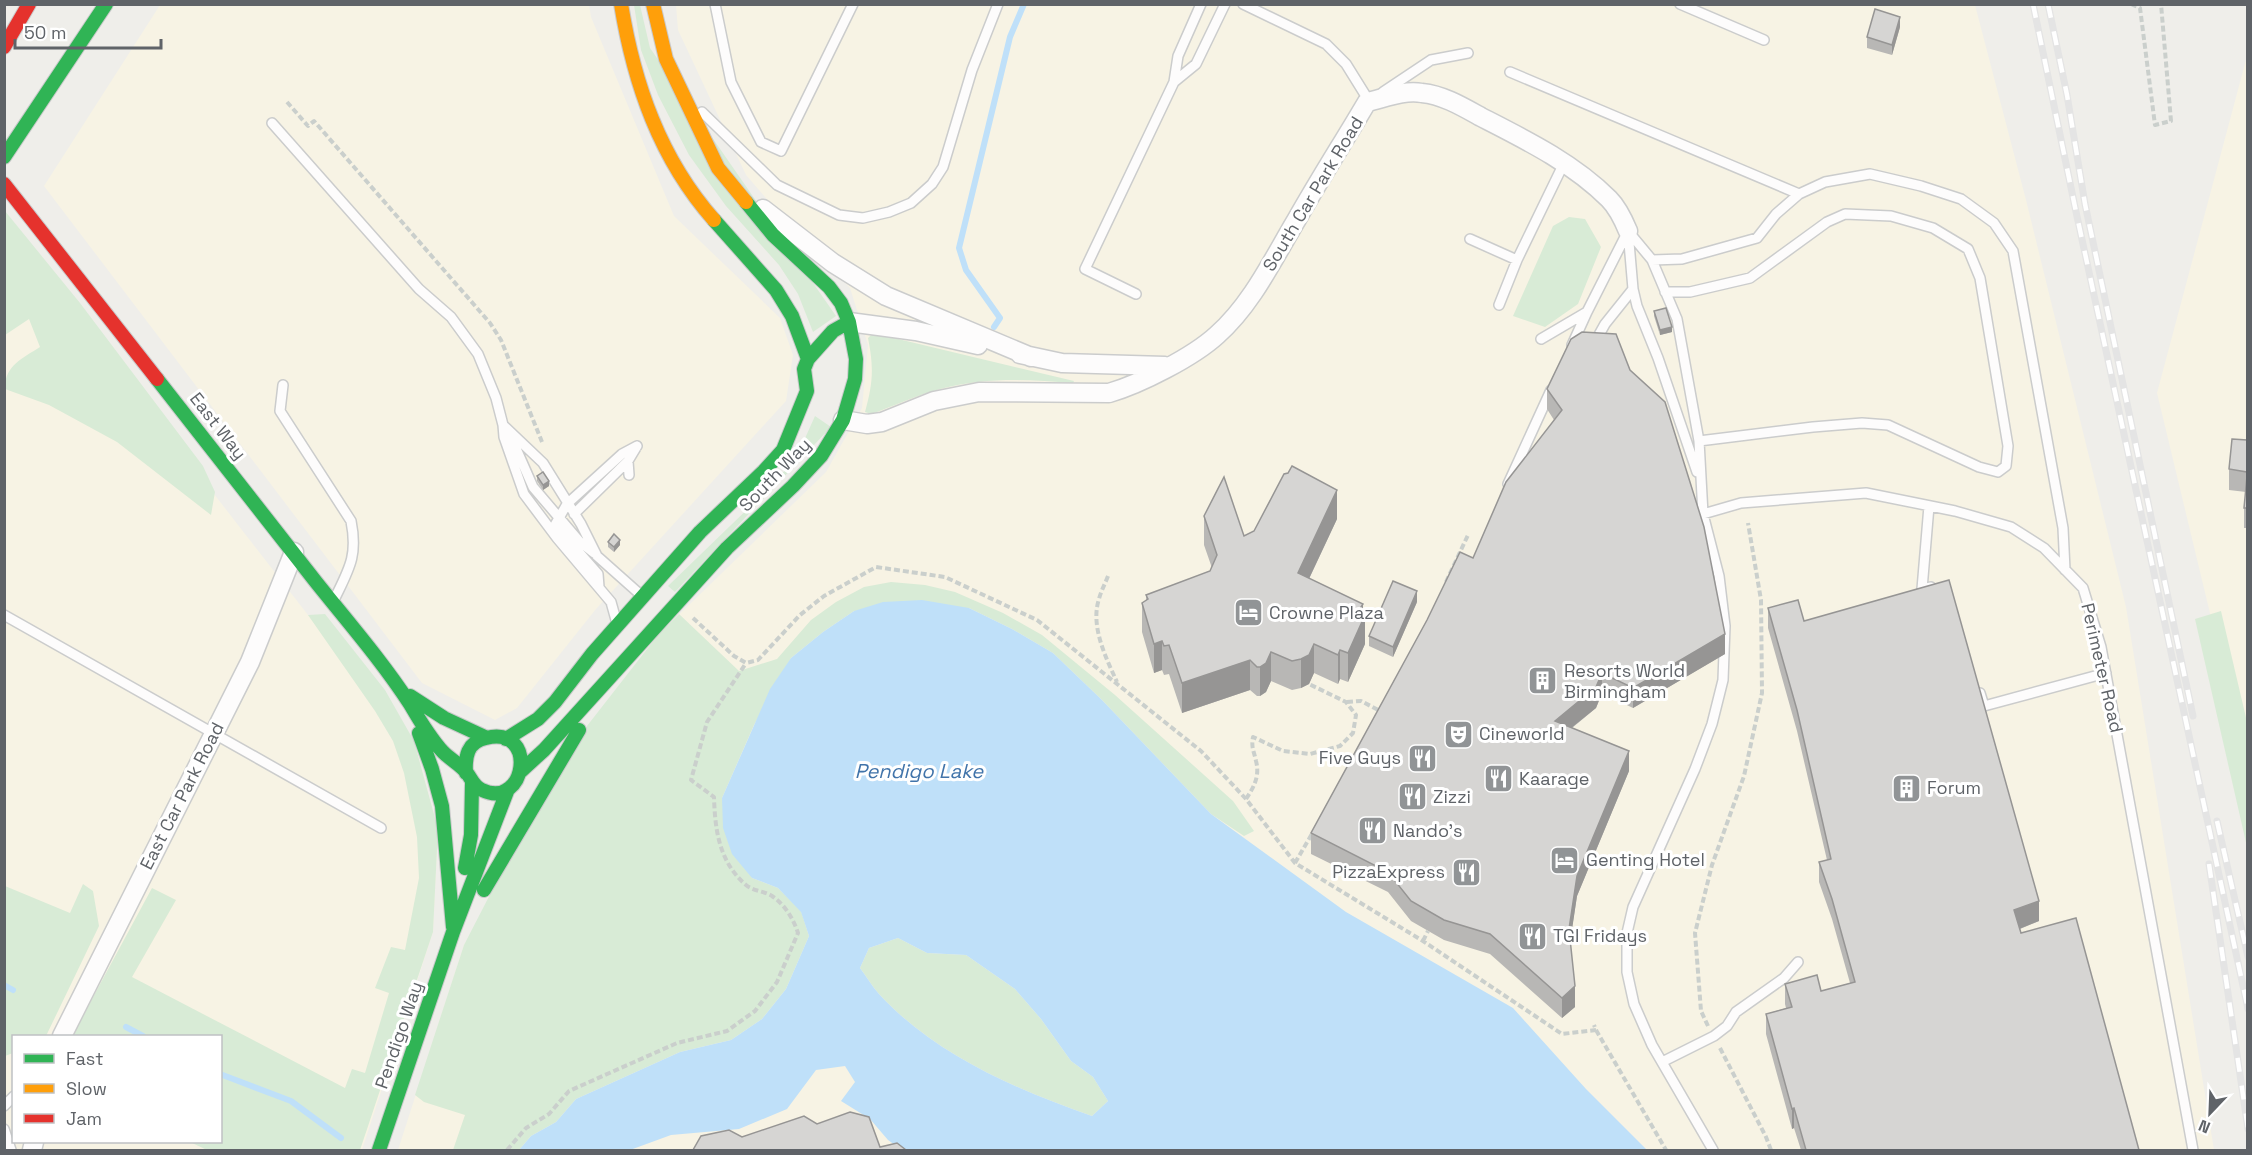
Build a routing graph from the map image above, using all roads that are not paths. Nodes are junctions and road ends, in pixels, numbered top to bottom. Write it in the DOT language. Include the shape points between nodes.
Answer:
graph roads {
  1 [pos="29,4"];
  2 [pos="106,4"];
  3 [pos="621,4"];
  4 [pos="653,4"];
  5 [pos="715,4"];
  6 [pos="853,4"];
  7 [pos="998,4"];
  8 [pos="1201,4"];
  9 [pos="1226,4"];
  10 [pos="1243,4"];
  11 [pos="1680,4"];
  12 [pos="1764,40"];
  13 [pos="4,47"];
  14 [pos="1468,53"];
  15 [pos="1510,72"];
  16 [pos="1174,82"];
  17 [pos="680,91"];
  18 [pos="1367,102"];
  19 [pos="272,123"];
  20 [pos="4,157"];
  21 [pos="1564,163"];
  22 [pos="728,182"];
  23 [pos="4,184"];
  24 [pos="1799,194"];
  25 [pos="1628,231"];
  26 [pos="1470,239"];
  27 [pos="1517,260"];
  28 [pos="1652,260"];
  29 [pos="1633,289"];
  30 [pos="1665,292"];
  31 [pos="1136,294"];
  32 [pos="1498,305"];
  33 [pos="1587,312"];
  34 [pos="849,322"];
  35 [pos="1541,339"];
  36 [pos="1590,352"];
  37 [pos="1568,354"];
  38 [pos="1031,357"];
  39 [pos="808,358"];
  40 [pos="1167,366"];
  41 [pos="283,385"];
  42 [pos="1553,386"];
  43 [pos="807,391"];
  44 [pos="831,412"];
  45 [pos="503,425"];
  46 [pos="1699,441"];
  47 [pos="628,461"];
  48 [pos="629,475"];
  49 [pos="1701,483"];
  50 [pos="1505,491"];
  51 [pos="567,504"];
  52 [pos="1929,506"];
  53 [pos="574,514"];
  54 [pos="1703,514"];
  55 [pos="559,518"];
  56 [pos="294,552"];
  57 [pos="597,555"];
  58 [pos="2066,570"];
  59 [pos="1940,586"];
  60 [pos="599,587"];
  61 [pos="333,602"];
  62 [pos="646,611"];
  63 [pos="4,615"];
  64 [pos="617,627"];
  65 [pos="2106,673"];
  66 [pos="613,675"];
  67 [pos="1978,684"];
  68 [pos="402,690"];
  69 [pos="213,734"];
  70 [pos="485,737"];
  71 [pos="506,739"];
  72 [pos="522,771"];
  73 [pos="469,778"];
  74 [pos="508,789"];
  75 [pos="381,828"];
  76 [pos="453,932"];
  77 [pos="1798,962"];
  78 [pos="62,1035"];
  79 [pos="1662,1062"];
  80 [pos="4,1129"];
  81 [pos="11,1150"];
  82 [pos="379,1150"];
  83 [pos="1713,1150"];
  84 [pos="2193,1150"];
  1 -- 13 [label="main road"];
  2 -- 20 [label="main road"];
  3 -- 39 [label="main road, South Way" via="638,86 670,161 702,207 785,303"];
  4 -- 17 [label="main road, South Way" via="666,59"];
  5 -- 6 [label="lane" via="736,93 761,142 781,151"];
  7 -- 17 [label="lane" via="972,70 943,167 932,184 911,203 889,212 863,218 839,215 777,185"];
  8 -- 16 [label="lane" via="1178,56"];
  9 -- 16 [label="lane" via="1196,64"];
  10 -- 18 [label="lane" via="1326,44 1346,64"];
  11 -- 12 [label="lane"];
  14 -- 18 [label="lane" via="1431,60"];
  15 -- 24 [label="lane"];
  16 -- 31 [label="lane" via="1085,270"];
  17 -- 22 [label="main road, South Way"];
  18 -- 21 [label="street, South Car Park Road" via="1405,92 1431,94"];
  18 -- 40 [label="street, South Car Park Road" via="1260,283 1237,314 1215,337"];
  19 -- 45 [label="lane" via="418,289 451,317 478,354"];
  21 -- 25 [label="street, South Car Park Road" via="1611,200"];
  21 -- 27 [label="lane"];
  22 -- 34 [label="main road, South Way" via="773,235 829,286"];
  22 -- 38 [label="street, South Car Park Road" via="833,263 886,296"];
  23 -- 56 [label="main road, East Way"];
  24 -- 28 [label="lane" via="1756,238 1682,259"];
  24 -- 58 [label="lane" via="1825,182 1869,174 1960,200 1994,223 2013,251 2063,528"];
  25 -- 28 [label="lane, South Car Park Road"];
  25 -- 29 [label="lane"];
  25 -- 33 [label="lane"];
  26 -- 27 [label="lane"];
  27 -- 32 [label="lane"];
  28 -- 30 [label="lane, South Car Park Road"];
  29 -- 36 [label="lane" via="1605,324"];
  29 -- 49 [label="lane"];
  30 -- 46 [label="lane, South Car Park Road" via="1677,320"];
  30 -- 46 [label="lane" via="1690,292 1750,278 1827,222 1845,214 1892,216 1933,228 1968,249 1980,278 2008,446 2006,466 1998,472 1979,467 1888,424 1813,427"];
  33 -- 35 [label="lane"];
  33 -- 37 [label="lane"];
  34 -- 38 [label="street, South Car Park Road" via="916,331"];
  34 -- 39 [label="main road" via="833,331"];
  34 -- 44 [label="main road, South Way" via="856,359 852,396"];
  38 -- 40 [label="street, South Car Park Road" via="1062,363"];
  39 -- 43 [label="main road, South Way" via="804,369"];
  40 -- 44 [label="street, South Car Park Road" via="1127,388 1109,393 979,392 934,401 867,424"];
  41 -- 61 [label="lane" via="280,411 351,521 355,542 351,566"];
  42 -- 50 [label="lane"];
  43 -- 44 [label="main road"];
  43 -- 62 [label="main road, South Way" via="783,450 700,532"];
  44 -- 62 [label="main road, South Way" via="821,456 727,548"];
  45 -- 51 [label="lane" via="543,463"];
  45 -- 55 [label="lane" via="517,447 533,487"];
  45 -- 60 [label="lane" via="524,494"];
  46 -- 49 [label="lane, South Car Park Road"];
  47 -- 48 [label="lane"];
  47 -- 51 [label="lane" via="637,446 622,454"];
  47 -- 53 [label="lane"];
  49 -- 54 [label="lane"];
  51 -- 53 [label="lane"];
  51 -- 55 [label="lane"];
  52 -- 54 [label="lane, Perimeter Road" via="1866,493 1741,503"];
  52 -- 58 [label="lane, Perimeter Road" via="2011,527 2044,548"];
  52 -- 59 [label="lane" via="1922,589"];
  53 -- 57 [label="lane"];
  54 -- 79 [label="lane" via="1719,576 1725,626 1723,680 1695,769 1633,907 1627,941 1627,972 1634,1004"];
  55 -- 57 [label="lane"];
  55 -- 60 [label="lane" via="555,525 598,574"];
  56 -- 61 [label="main road, East Way"];
  56 -- 69 [label="street, East Car Park Road" via="250,662"];
  57 -- 62 [label="lane"];
  58 -- 65 [label="lane, Perimeter Road" via="2083,588"];
  60 -- 64 [label="lane" via="612,602"];
  61 -- 68 [label="main road, East Way"];
  62 -- 64 [label="main road, South Way"];
  62 -- 66 [label="main road, South Way" via="641,641"];
  63 -- 69 [label="lane"];
  64 -- 71 [label="main road, South Way" via="538,719"];
  65 -- 67 [label="lane" via="1984,706"];
  65 -- 84 [label="lane, Perimeter Road"];
  66 -- 72 [label="main road, South Way"];
  66 -- 76 [label="main road" via="474,909"];
  68 -- 70 [label="main road, East Way" via="444,718"];
  68 -- 73 [label="main road, East Way" via="443,752"];
  68 -- 76 [label="main road" via="438,788"];
  69 -- 75 [label="lane"];
  69 -- 78 [label="street, East Car Park Road"];
  70 -- 71 [label="main road"];
  70 -- 73 [label="main road" via="472,745 465,758"];
  71 -- 72 [label="main road" via="520,752"];
  72 -- 74 [label="main road"];
  73 -- 74 [label="main road" via="489,793"];
  73 -- 76 [label="main road, Pendigo Way" via="471,835"];
  74 -- 76 [label="main road, Pendigo Way"];
  76 -- 82 [label="main road, Pendigo Way"];
  77 -- 79 [label="lane" via="1784,978 1736,1012 1728,1026"];
  79 -- 83 [label="lane"];
  80 -- 81 [label="lane"];
}
